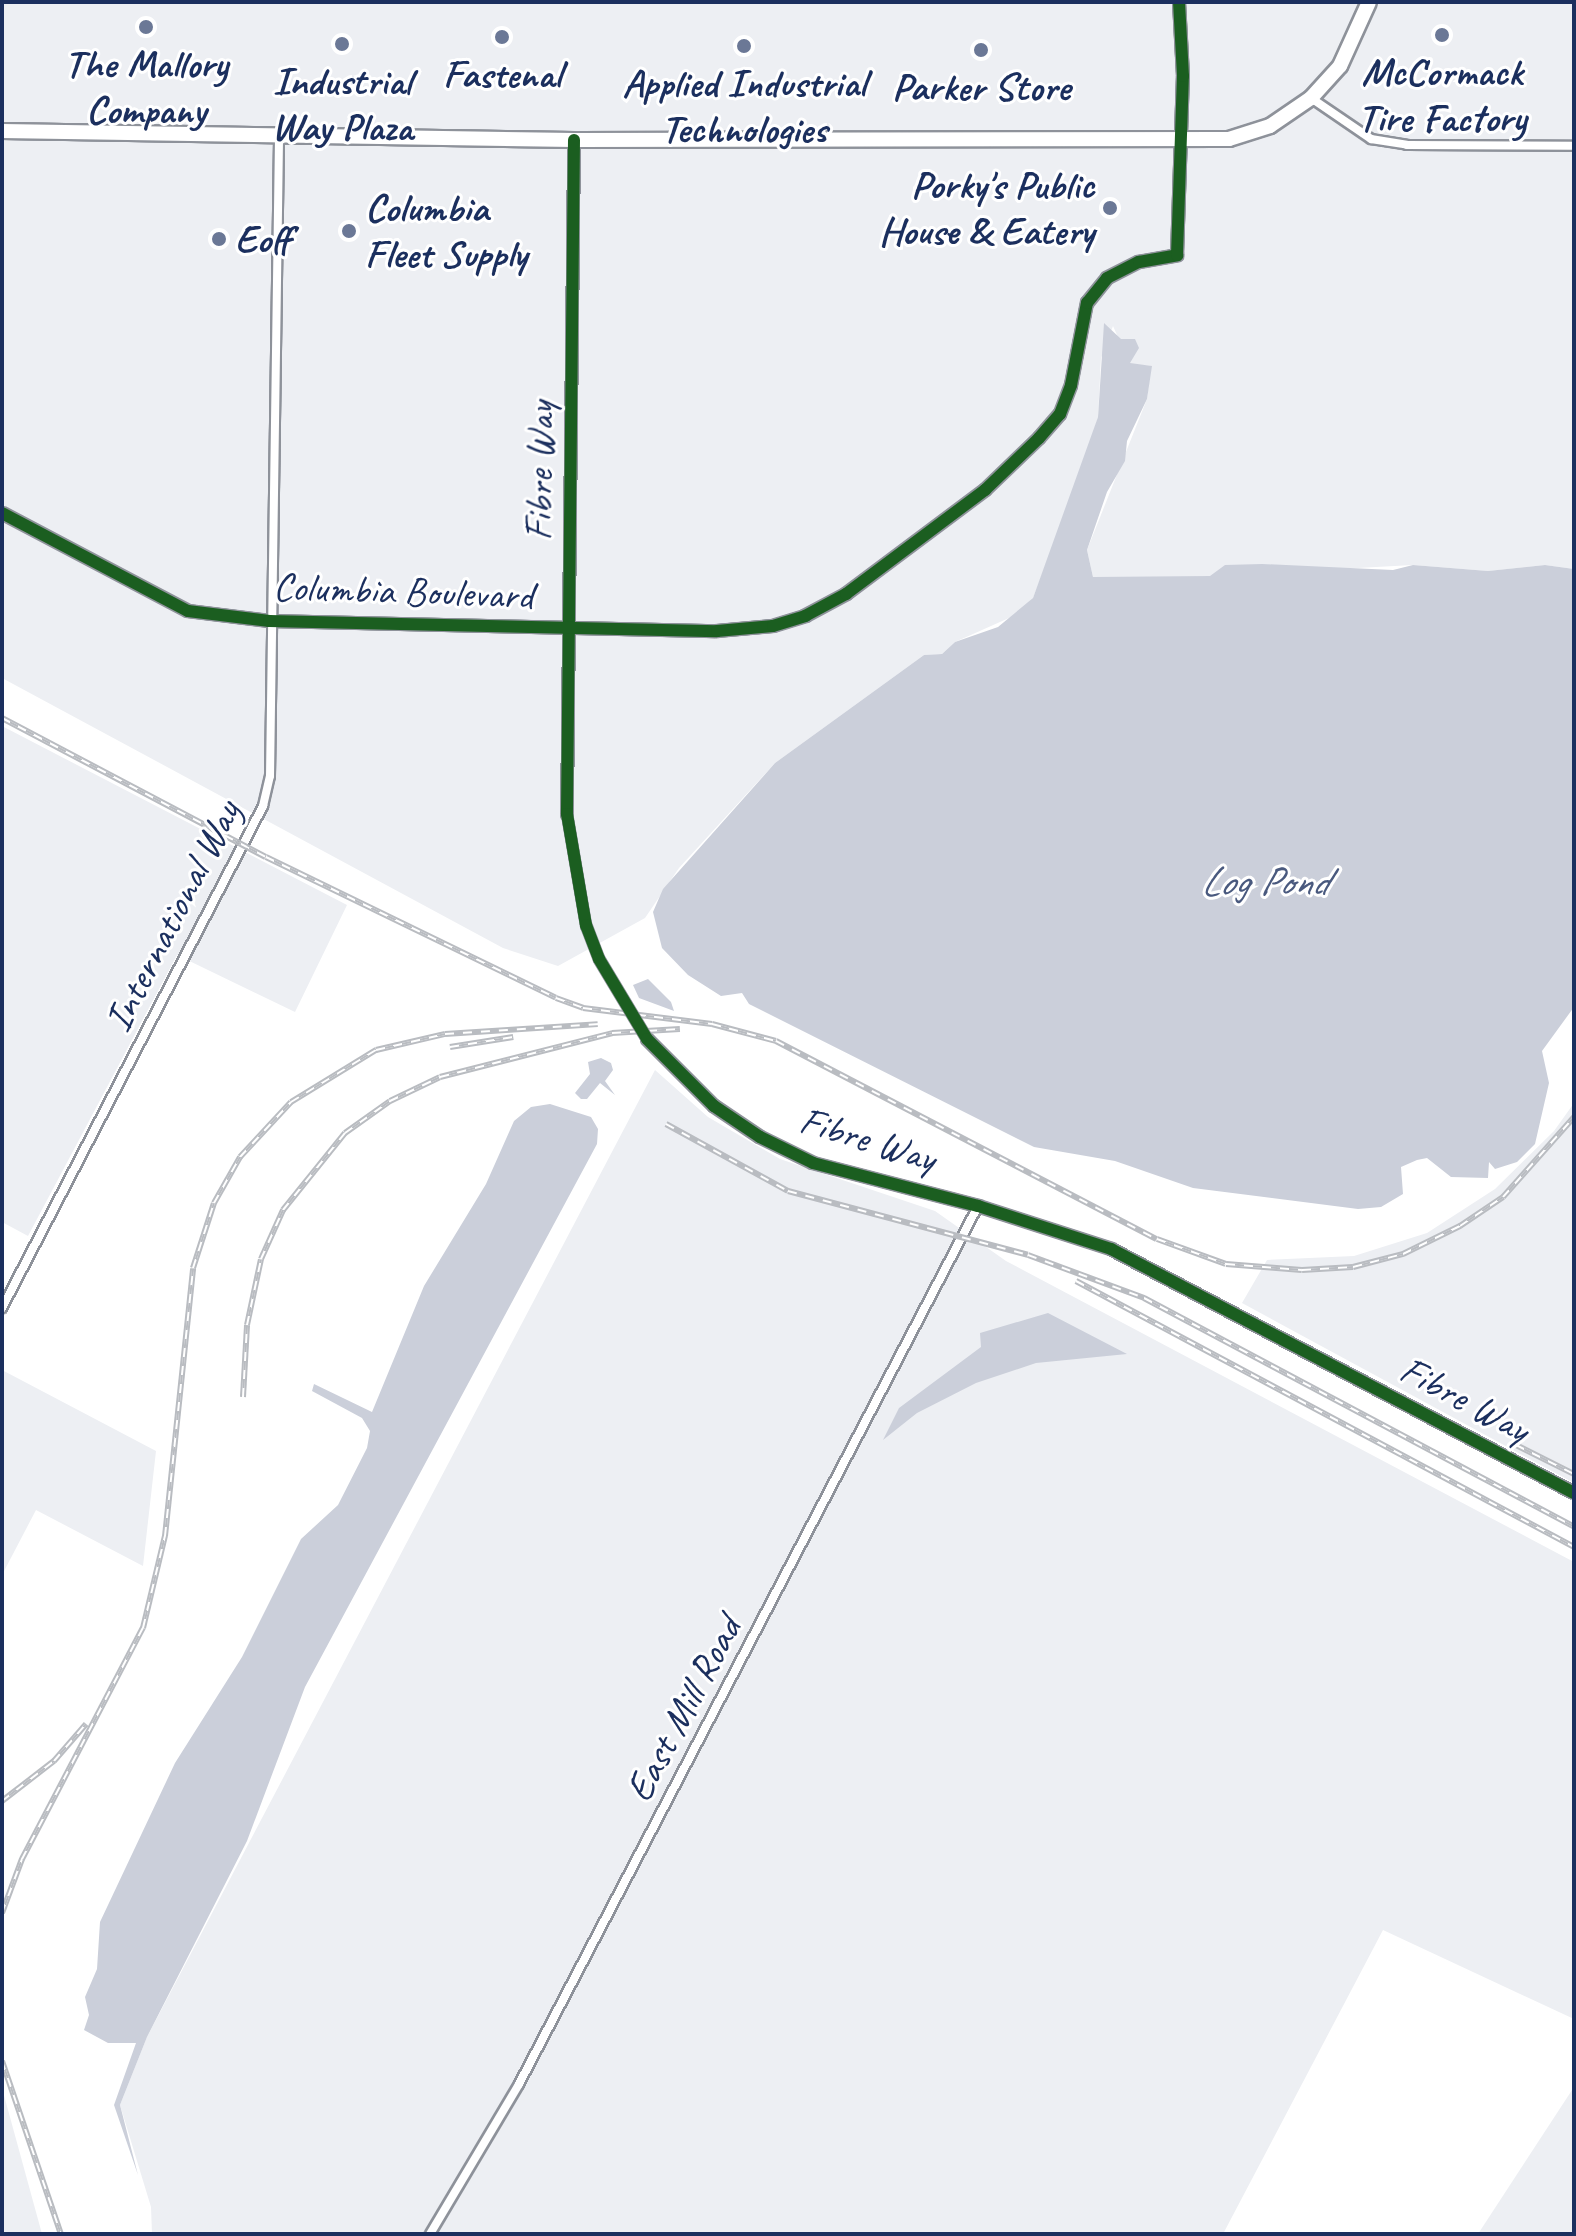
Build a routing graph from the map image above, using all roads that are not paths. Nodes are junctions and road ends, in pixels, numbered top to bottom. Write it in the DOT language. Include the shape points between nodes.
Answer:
graph roads {
  1 [pos="1179,2"];
  2 [pos="1369,2"];
  3 [pos="1311,98"];
  4 [pos="2,131"];
  5 [pos="279,136"];
  6 [pos="574,140"];
  7 [pos="1180,140"];
  8 [pos="1574,146"];
  9 [pos="2,513"];
  10 [pos="269,621"];
  11 [pos="569,628"];
  12 [pos="567,814"];
  13 [pos="647,1039"];
  14 [pos="978,1206"];
  15 [pos="2,1308"];
  16 [pos="1574,1493"];
  17 [pos="430,2234"];
  1 -- 7 [label="street"];
  2 -- 3 [label="highway" via="1340,66"];
  3 -- 7 [label="highway" via="1270,126 1229,139"];
  3 -- 8 [label="street" via="1371,139 1407,145"];
  4 -- 5 [label="highway"];
  5 -- 6 [label="highway"];
  5 -- 10 [label="street, International Way"];
  6 -- 7 [label="highway"];
  6 -- 11 [label="street, Fibre Way"];
  7 -- 11 [label="street, Columbia Boulevard" via="1177,255 1139,262 1107,278 1087,303 1060,414 985,490 846,594 805,616 773,626 717,631"];
  9 -- 10 [label="street, Columbia Boulevard" via="188,611"];
  10 -- 11 [label="street, Columbia Boulevard"];
  10 -- 15 [label="street, International Way" via="270,776 263,806"];
  11 -- 12 [label="street, Fibre Way"];
  12 -- 13 [label="street, Fibre Way, bridge" via="586,925 599,959"];
  13 -- 14 [label="street, Fibre Way" via="714,1106 760,1137 813,1163"];
  14 -- 16 [label="street, Fibre Way" via="1111,1249"];
  14 -- 17 [label="street, East Mill Road" via="519,2084"];
}
